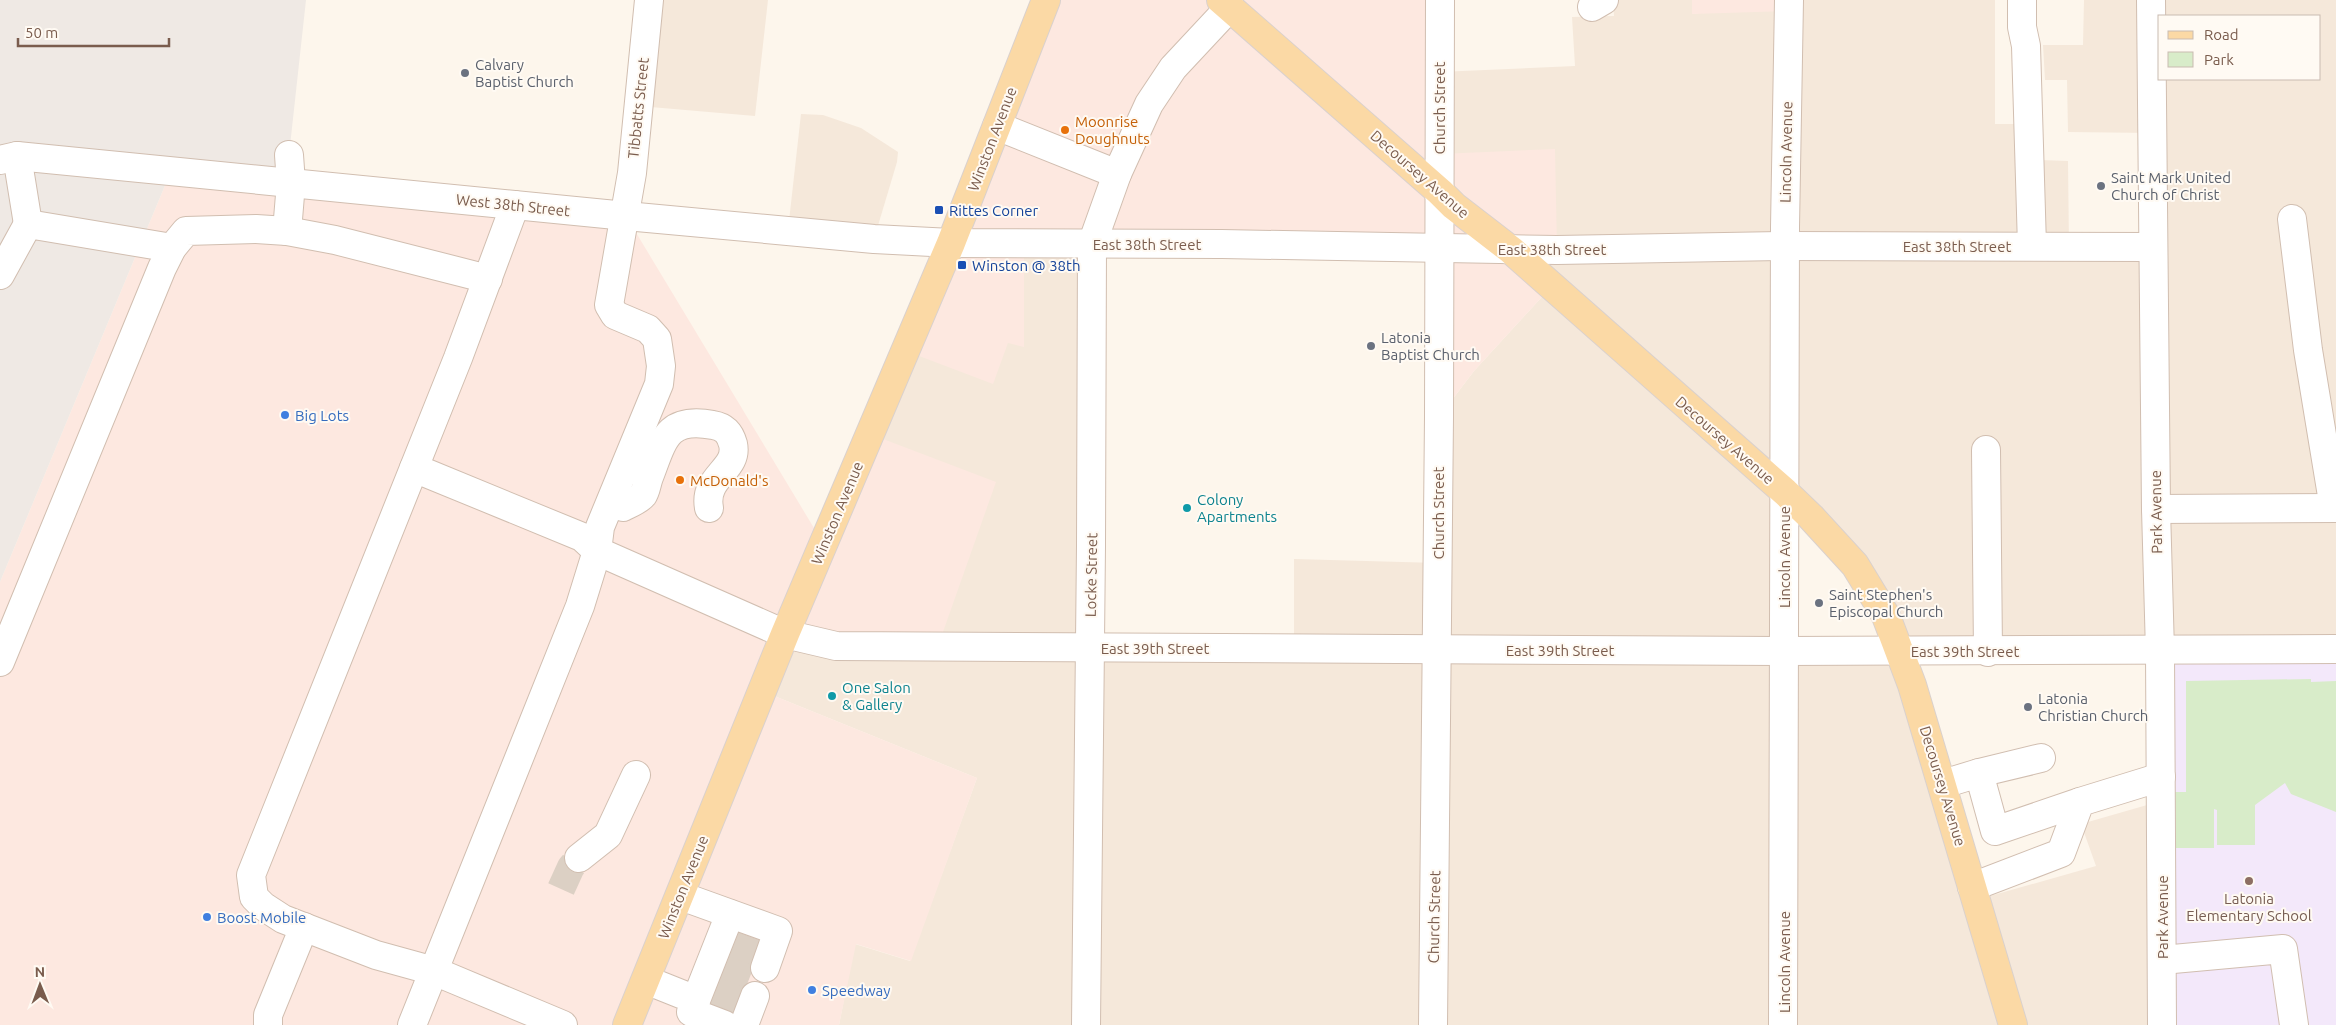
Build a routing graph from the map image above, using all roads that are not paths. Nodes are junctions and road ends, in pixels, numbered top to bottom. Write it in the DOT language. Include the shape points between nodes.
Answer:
graph roads {
  1 [pos="649,0"];
  2 [pos="1046,0"];
  3 [pos="1440,0"];
  4 [pos="1789,0"];
  5 [pos="2022,0"];
  6 [pos="2151,0"];
  7 [pos="1225,4"];
  8 [pos="997,126"];
  9 [pos="289,155"];
  10 [pos="8,158"];
  11 [pos="1117,174"];
  12 [pos="291,183"];
  13 [pos="1440,192"];
  14 [pos="515,205"];
  15 [pos="626,216"];
  16 [pos="2292,219"];
  17 [pos="28,224"];
  18 [pos="287,232"];
  19 [pos="951,244"];
  20 [pos="1092,244"];
  21 [pos="1785,246"];
  22 [pos="2032,246"];
  23 [pos="1440,247"];
  24 [pos="2153,247"];
  25 [pos="172,248"];
  26 [pos="1511,250"];
  27 [pos="0,275"];
  28 [pos="488,279"];
  29 [pos="639,435"];
  30 [pos="1986,450"];
  31 [pos="414,468"];
  32 [pos="1785,492"];
  33 [pos="623,507"];
  34 [pos="709,508"];
  35 [pos="2335,508"];
  36 [pos="2156,509"];
  37 [pos="597,551"];
  38 [pos="785,634"];
  39 [pos="1090,647"];
  40 [pos="2336,649"];
  41 [pos="1437,650"];
  42 [pos="1899,650"];
  43 [pos="1784,651"];
  44 [pos="2160,651"];
  45 [pos="1988,652"];
  46 [pos="0,662"];
  47 [pos="2041,758"];
  48 [pos="1979,773"];
  49 [pos="636,775"];
  50 [pos="2161,776"];
  51 [pos="1943,784"];
  52 [pos="2080,802"];
  53 [pos="579,858"];
  54 [pos="1972,888"];
  55 [pos="681,896"];
  56 [pos="730,914"];
  57 [pos="304,927"];
  58 [pos="764,960"];
  59 [pos="2162,960"];
  60 [pos="434,971"];
  61 [pos="714,971"];
  62 [pos="646,980"];
  63 [pos="268,1025"];
  64 [pos="412,1025"];
  65 [pos="563,1025"];
  66 [pos="627,1025"];
  67 [pos="725,1025"];
  68 [pos="1086,1025"];
  69 [pos="1433,1025"];
  70 [pos="1783,1025"];
  71 [pos="2013,1025"];
  72 [pos="2162,1025"];
  73 [pos="2294,1025"];
  1 -- 15 [label="street, Tibbatts Street"];
  2 -- 8 [label="main road, Winston Avenue"];
  3 -- 13 [label="street, Church Street"];
  4 -- 21 [label="street, Lincoln Avenue"];
  5 -- 22 [label="street"];
  6 -- 24 [label="street, Park Avenue"];
  7 -- 11 [label="street, Locke Street" via="1173,68 1149,104"];
  7 -- 13 [label="main road, Decoursey Avenue"];
  8 -- 11 [label="street"];
  8 -- 19 [label="main road, Winston Avenue"];
  9 -- 12 [label="street"];
  10 -- 12 [label="street, West 38th Street"];
  10 -- 17 [label="street"];
  11 -- 20 [label="street, Locke Street"];
  12 -- 14 [label="street, West 38th Street"];
  12 -- 18 [label="street"];
  13 -- 23 [label="street, Church Street"];
  13 -- 26 [label="main road, Decoursey Avenue"];
  14 -- 15 [label="street, West 38th Street"];
  14 -- 28 [label="street"];
  15 -- 19 [label="street, West 38th Street"];
  15 -- 29 [label="street, Tibbatts Street" via="609,305 615,315 648,329 656,339 662,366 659,384"];
  16 -- 35 [label="street" via="2308,350"];
  17 -- 25 [label="street"];
  17 -- 27 [label="street"];
  18 -- 25 [label="street" via="256,229 186,231"];
  18 -- 28 [label="street" via="335,240"];
  19 -- 20 [label="street, East 38th Street"];
  19 -- 38 [label="main road, Winston Avenue"];
  20 -- 23 [label="street, East 38th Street"];
  20 -- 39 [label="street, Locke Street"];
  21 -- 22 [label="street, East 38th Street"];
  21 -- 26 [label="street, East 38th Street"];
  21 -- 32 [label="street, Lincoln Avenue"];
  22 -- 24 [label="street, East 38th Street"];
  23 -- 26 [label="street, East 38th Street"];
  23 -- 41 [label="street, Church Street"];
  24 -- 36 [label="street, Park Avenue"];
  25 -- 46 [label="street"];
  26 -- 32 [label="main road, Decoursey Avenue"];
  28 -- 31 [label="street"];
  29 -- 33 [label="street" via="648,450"];
  29 -- 37 [label="street, Tibbatts Street" via="600,527"];
  30 -- 45 [label="street"];
  31 -- 37 [label="street, East 39th Street" via="582,537"];
  31 -- 57 [label="street" via="250,876 254,897 263,906 282,919"];
  32 -- 42 [label="main road, Decoursey Avenue" via="1855,565 1886,616"];
  32 -- 43 [label="street, Lincoln Avenue"];
  33 -- 34 [label="street" via="642,496 665,436 688,424 706,424 722,427 730,434 734,457 720,473 707,498"];
  33 -- 37 [label="street" via="609,540"];
  35 -- 36 [label="street"];
  36 -- 44 [label="street, Park Avenue"];
  37 -- 38 [label="street, East 39th Street"];
  37 -- 60 [label="street" via="580,606"];
  38 -- 39 [label="street, East 39th Street" via="836,646"];
  38 -- 55 [label="main road, Winston Avenue"];
  39 -- 41 [label="street, East 39th Street"];
  39 -- 68 [label="street, Locke Street"];
  40 -- 44 [label="street, East 39th Street"];
  41 -- 43 [label="street, East 39th Street"];
  41 -- 69 [label="street, Church Street"];
  42 -- 43 [label="street, East 39th Street"];
  42 -- 45 [label="street, East 39th Street"];
  42 -- 51 [label="main road, Decoursey Avenue"];
  43 -- 70 [label="street, Lincoln Avenue"];
  44 -- 45 [label="street, East 39th Street"];
  44 -- 50 [label="street, Park Avenue"];
  47 -- 48 [label="street"];
  48 -- 51 [label="street"];
  48 -- 52 [label="street" via="1995,831"];
  49 -- 53 [label="street" via="608,835"];
  50 -- 52 [label="street"];
  50 -- 59 [label="street, Park Avenue"];
  51 -- 54 [label="main road, Decoursey Avenue"];
  52 -- 54 [label="street" via="2061,853"];
  54 -- 71 [label="main road, Decoursey Avenue"];
  55 -- 56 [label="street"];
  55 -- 62 [label="main road, Winston Avenue"];
  56 -- 58 [label="street" via="778,931"];
  56 -- 61 [label="street"];
  57 -- 60 [label="street" via="376,955"];
  57 -- 63 [label="street" via="268,1015"];
  59 -- 72 [label="street, Park Avenue"];
  59 -- 73 [label="street" via="2284,949"];
  60 -- 64 [label="street"];
  60 -- 65 [label="street"];
  61 -- 62 [label="street"];
  61 -- 67 [label="street" via="691,1012"];
  62 -- 66 [label="main road, Winston Avenue"];
}
